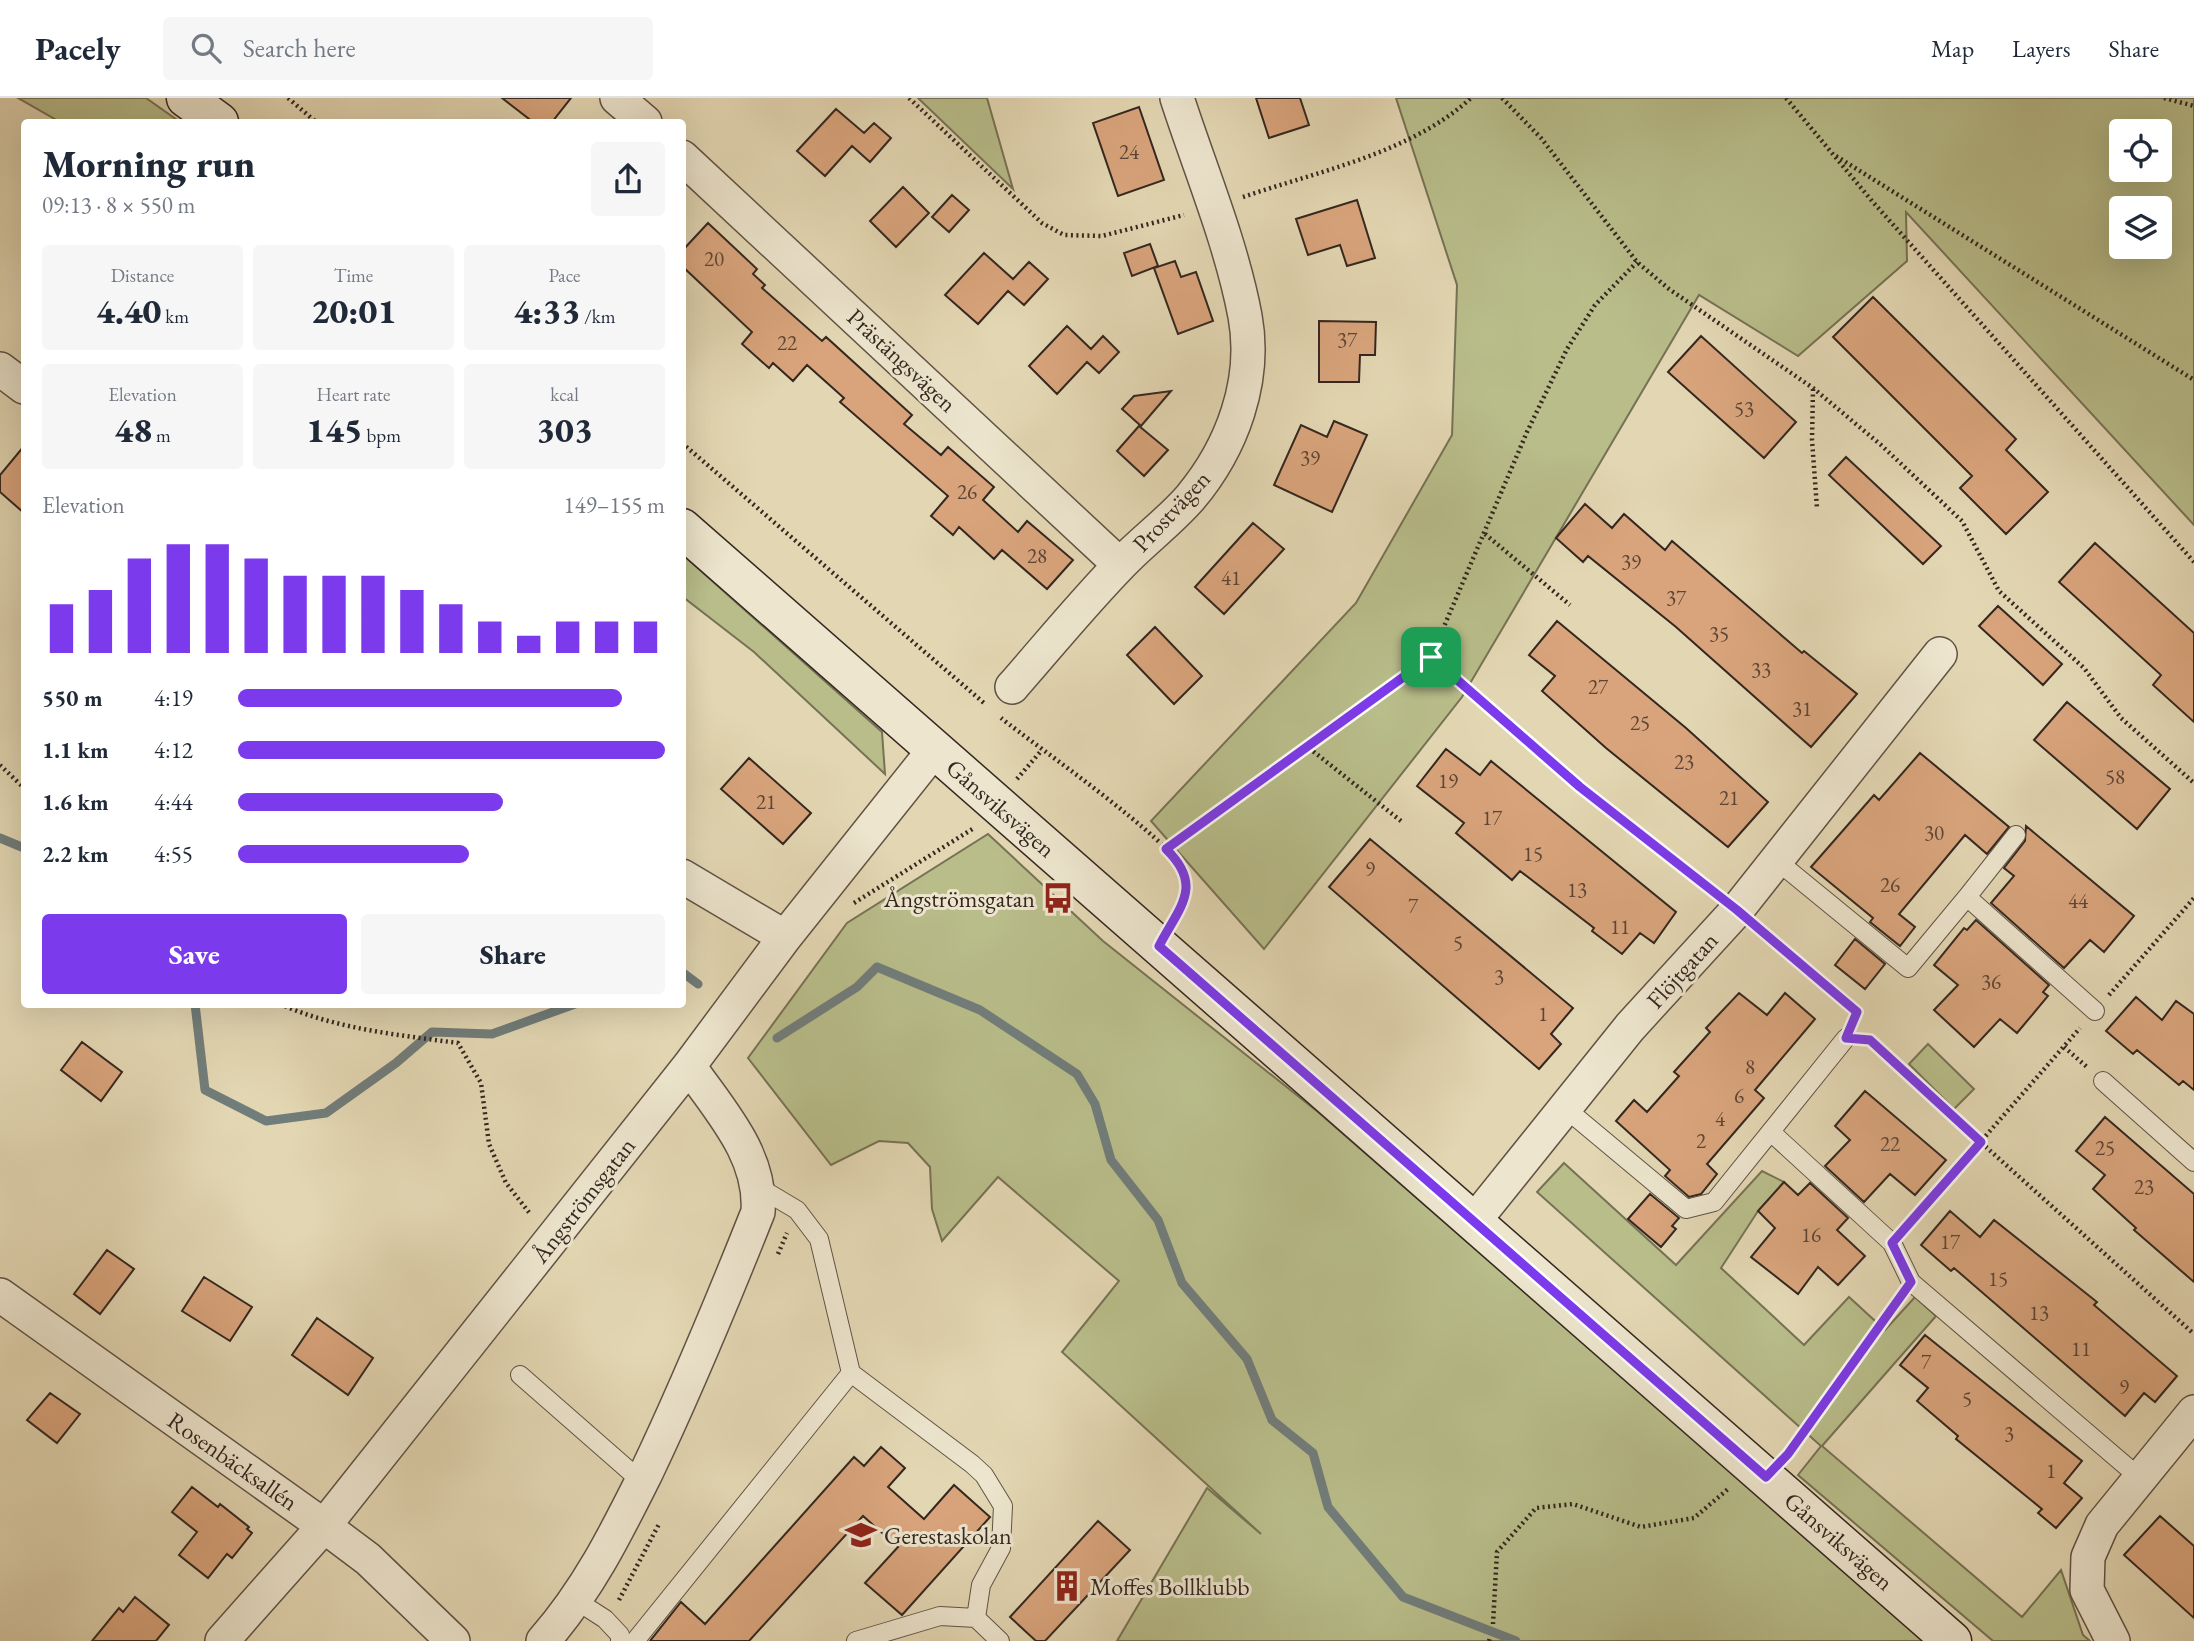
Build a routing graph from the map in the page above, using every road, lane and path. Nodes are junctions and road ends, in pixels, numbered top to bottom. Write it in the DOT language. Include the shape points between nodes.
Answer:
graph roads {
  1 [pos="186,98"];
  2 [pos="288,98"];
  3 [pos="617,98"];
  4 [pos="909,98"];
  5 [pos="1177,98"];
  6 [pos="1471,98"];
  7 [pos="1502,98"];
  8 [pos="1786,98"];
  9 [pos="2164,98"];
  10 [pos="2194,106"];
  11 [pos="215,119"];
  12 [pos="312,119"];
  13 [pos="642,119"];
  14 [pos="1832,153"];
  15 [pos="686,161"];
  16 [pos="1213,207"];
  17 [pos="1637,262"];
  18 [pos="0,369"];
  19 [pos="2194,380"];
  20 [pos="21,385"];
  21 [pos="1813,388"];
  22 [pos="686,446"];
  23 [pos="1818,508"];
  24 [pos="686,532"];
  25 [pos="1485,534"];
  26 [pos="2194,562"];
  27 [pos="1120,565"];
  28 [pos="1570,605"];
  29 [pos="1940,654"];
  30 [pos="1431,657"];
  31 [pos="1012,687"];
  32 [pos="1309,748"];
  33 [pos="934,750"];
  34 [pos="1041,751"];
  35 [pos="0,765"];
  36 [pos="2194,783"];
  37 [pos="21,785"];
  38 [pos="1009,788"];
  39 [pos="1401,821"];
  40 [pos="979,822"];
  41 [pos="2016,835"];
  42 [pos="1166,849"];
  43 [pos="1776,860"];
  44 [pos="686,878"];
  45 [pos="1967,897"];
  46 [pos="1737,910"];
  47 [pos="845,911"];
  48 [pos="785,937"];
  49 [pos="1159,946"];
  50 [pos="288,1008"];
  51 [pos="2095,1011"];
  52 [pos="1846,1038"];
  53 [pos="689,1066"];
  54 [pos="2103,1081"];
  55 [pos="1565,1108"];
  56 [pos="1772,1133"];
  57 [pos="1981,1142"];
  58 [pos="2194,1163"];
  59 [pos="760,1188"];
  60 [pos="1475,1220"];
  61 [pos="1892,1243"];
  62 [pos="543,1251"];
  63 [pos="1911,1282"];
  64 [pos="0,1296"];
  65 [pos="2194,1334"];
  66 [pos="851,1373"];
  67 [pos="520,1375"];
  68 [pos="2194,1412"];
  69 [pos="1766,1477"];
  70 [pos="2140,1478"];
  71 [pos="642,1481"];
  72 [pos="324,1526"];
  73 [pos="577,1601"];
  74 [pos="976,1618"];
  75 [pos="1493,1624"];
  76 [pos="864,1640"];
  77 [pos="222,1641"];
  78 [pos="453,1641"];
  79 [pos="543,1641"];
  80 [pos="620,1641"];
  81 [pos="635,1641"];
  82 [pos="1000,1641"];
  83 [pos="1952,1641"];
  84 [pos="2113,1641"];
  1 -- 11 [label="main road"];
  2 -- 12 [label="path"];
  3 -- 13 [label="street"];
  4 -- 16 [label="path" via="1042,223 1064,235 1102,236"];
  5 -- 16 [label="street, Prostvägen"];
  6 -- 16 [label="path" via="1433,127 1360,158"];
  7 -- 17 [label="path" via="1541,138"];
  8 -- 14 [label="path"];
  9 -- 10 [label="path"];
  14 -- 19 [label="path"];
  14 -- 26 [label="path"];
  15 -- 27 [label="street, Prästängsvägen"];
  16 -- 27 [label="street, Prostvägen" via="1245,318 1247,371 1237,417 1219,459 1189,499"];
  17 -- 21 [label="path"];
  17 -- 25 [label="path" via="1595,305 1567,349"];
  18 -- 20 [label="street"];
  21 -- 23 [label="path"];
  21 -- 36 [label="path" via="1962,521 1998,591 2084,668 2121,718"];
  22 -- 34 [label="path"];
  24 -- 33 [label="main road, Gånsviksvägen"];
  25 -- 28 [label="path"];
  25 -- 30 [label="path"];
  27 -- 31 [label="street, Prostvägen"];
  29 -- 43 [label="street, Flöjtgatan"];
  30 -- 32 [label="path"];
  30 -- 46 [label="path" via="1580,787"];
  32 -- 39 [label="path"];
  32 -- 42 [label="path"];
  33 -- 48 [label="street, Ångströmsgatan"];
  33 -- 49 [label="main road, Gånsviksvägen"];
  34 -- 38 [label="path"];
  34 -- 42 [label="path"];
  35 -- 37 [label="path"];
  40 -- 47 [label="path"];
  41 -- 45 [label="lane"];
  42 -- 49 [label="path" via="1187,880 1185,895"];
  43 -- 45 [label="lane" via="1908,968"];
  43 -- 46 [label="street, Flöjtgatan"];
  44 -- 48 [label="street"];
  45 -- 51 [label="lane"];
  46 -- 52 [label="path" via="1857,1012"];
  46 -- 55 [label="street, Flöjtgatan" via="1630,1027"];
  48 -- 53 [label="street, Ångströmsgatan"];
  49 -- 60 [label="main road, Gånsviksvägen"];
  50 -- 62 [label="path" via="458,1043 481,1083 489,1144 506,1183 528,1208"];
  52 -- 56 [label="lane"];
  52 -- 57 [label="path" via="1870,1040"];
  53 -- 59 [label="street" via="750,1155"];
  53 -- 62 [label="street, Ångströmsgatan"];
  54 -- 58 [label="lane"];
  55 -- 56 [label="lane" via="1686,1209 1714,1202"];
  55 -- 60 [label="street, Flöjtgatan"];
  56 -- 61 [label="lane"];
  57 -- 61 [label="path"];
  57 -- 65 [label="path"];
  59 -- 66 [label="lane" via="797,1210 819,1239"];
  59 -- 71 [label="street" via="758,1212 725,1295"];
  60 -- 69 [label="main road, Gånsviksvägen"];
  61 -- 63 [label="lane"];
  62 -- 72 [label="street, Ångströmsgatan"];
  63 -- 69 [label="path" via="1788,1454"];
  63 -- 70 [label="lane"];
  64 -- 72 [label="street, Rosenbäcksallén"];
  66 -- 74 [label="lane" via="972,1464 1003,1506 1001,1548 981,1585"];
  66 -- 81 [label="lane"];
  67 -- 71 [label="lane"];
  68 -- 70 [label="street"];
  69 -- 75 [label="path" via="1738,1481 1694,1518 1641,1527 1573,1504 1536,1508 1497,1552"];
  69 -- 83 [label="main road, Gånsviksvägen"];
  70 -- 84 [label="street" via="2102,1525 2088,1557 2087,1590"];
  71 -- 73 [label="street"];
  72 -- 77 [label="street, Ångströmsgatan"];
  72 -- 78 [label="street, Rosenbäcksallén" via="368,1559"];
  73 -- 79 [label="street"];
  73 -- 80 [label="lane" via="605,1619"];
  74 -- 76 [label="lane" via="940,1616"];
  74 -- 82 [label="lane"];
}
